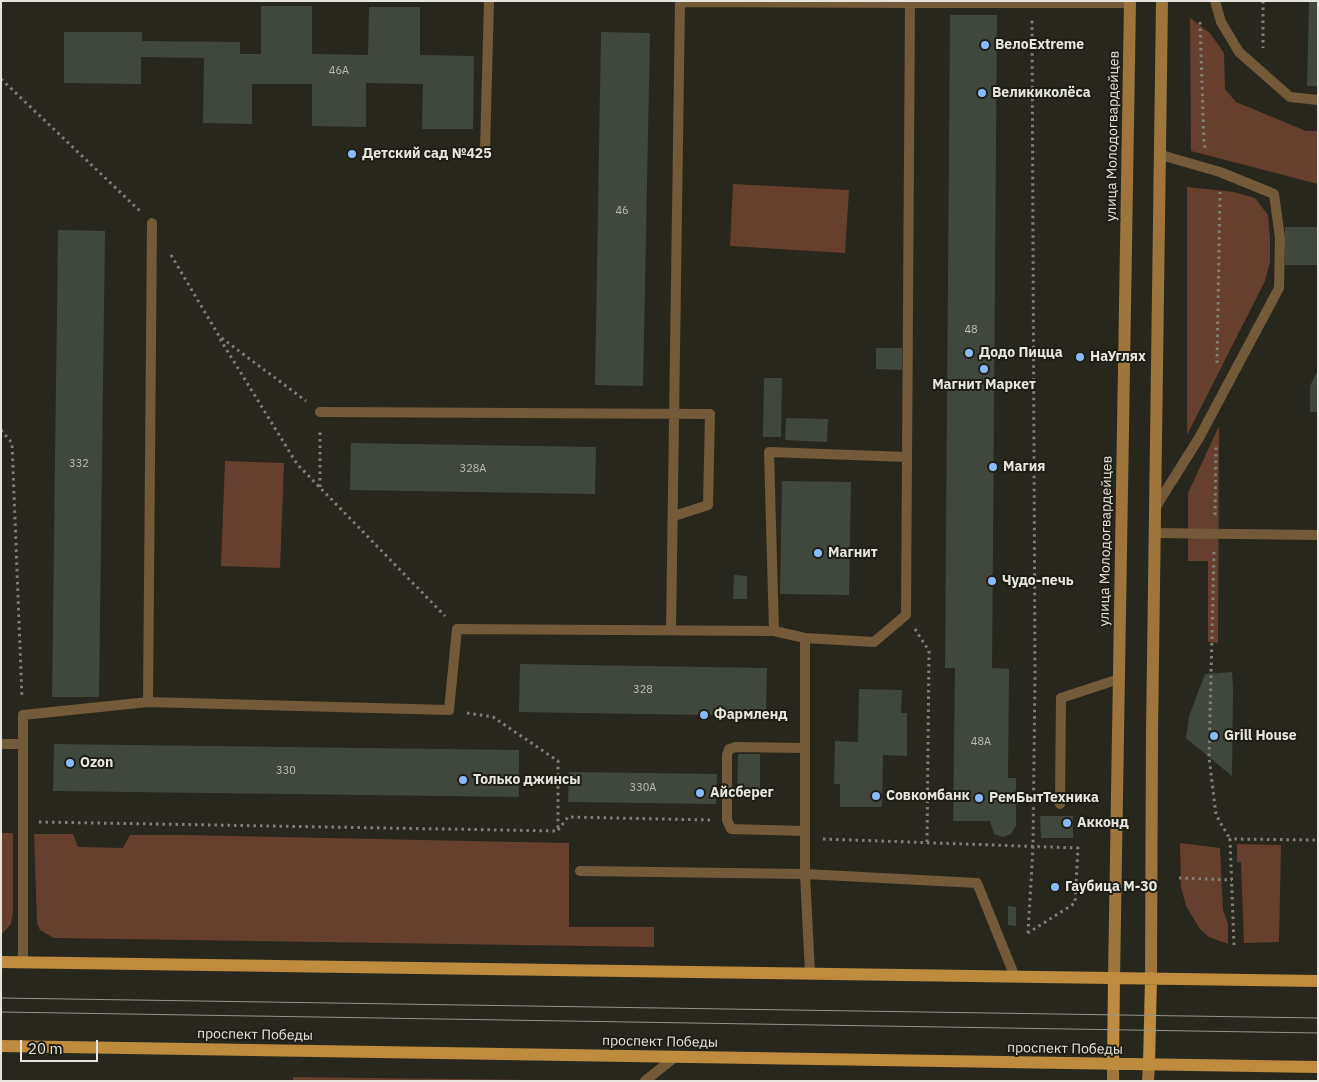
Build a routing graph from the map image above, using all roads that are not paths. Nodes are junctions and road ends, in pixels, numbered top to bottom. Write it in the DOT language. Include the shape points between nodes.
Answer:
graph roads {
  1 [pos="489,1"];
  2 [pos="1162,1"];
  3 [pos="1215,1"];
  4 [pos="996,2"];
  5 [pos="1130,2"];
  6 [pos="910,4"];
  7 [pos="1318,100"];
  8 [pos="485,150"];
  9 [pos="1161,155"];
  10 [pos="152,223"];
  11 [pos="320,412"];
  12 [pos="675,414"];
  13 [pos="907,457"];
  14 [pos="1155,508"];
  15 [pos="674,516"];
  16 [pos="1154,533"];
  17 [pos="1318,535"];
  18 [pos="671,630"];
  19 [pos="774,631"];
  20 [pos="805,638"];
  21 [pos="1119,679"];
  22 [pos="148,702"];
  23 [pos="1,744"];
  24 [pos="22,744"];
  25 [pos="804,748"];
  26 [pos="1060,804"];
  27 [pos="805,835"];
  28 [pos="580,871"];
  29 [pos="805,874"];
  30 [pos="1,962"];
  31 [pos="23,962"];
  32 [pos="810,974"];
  33 [pos="1015,978"];
  34 [pos="1114,978"];
  35 [pos="1151,978"];
  36 [pos="1318,981"];
  37 [pos="1,1046"];
  38 [pos="675,1057"];
  39 [pos="1113,1064"];
  40 [pos="1149,1065"];
  41 [pos="1318,1067"];
  42 [pos="645,1081"];
  43 [pos="1113,1081"];
  44 [pos="1148,1081"];
  1 -- 8 [label="lane"];
  2 -- 9 [label="main road"];
  3 -- 7 [label="lane" via="1221,22 1238,52 1290,97"];
  4 -- 5 [label="lane"];
  4 -- 6 [label="lane"];
  5 -- 21 [label="main road, улица Молодогвардейцев"];
  6 -- 12 [label="lane" via="680,2"];
  6 -- 13 [label="lane"];
  9 -- 14 [label="main road"];
  9 -- 14 [label="lane" via="1220,172 1274,194 1280,238 1279,288 1199,438"];
  10 -- 22 [label="lane"];
  11 -- 12 [label="lane"];
  12 -- 15 [label="lane"];
  12 -- 15 [label="lane" via="710,414 708,505"];
  13 -- 19 [label="lane" via="769,452"];
  13 -- 20 [label="lane" via="906,616 874,642"];
  14 -- 16 [label="main road"];
  15 -- 18 [label="lane"];
  16 -- 17 [label="lane"];
  16 -- 35 [label="main road"];
  18 -- 19 [label="lane"];
  18 -- 22 [label="lane" via="457,629 449,710"];
  19 -- 20 [label="lane"];
  20 -- 25 [label="lane"];
  21 -- 26 [label="lane" via="1061,698"];
  21 -- 34 [label="main road, улица Молодогвардейцев"];
  22 -- 24 [label="lane" via="23,715"];
  23 -- 24 [label="lane"];
  24 -- 31 [label="lane"];
  25 -- 27 [label="lane"];
  25 -- 27 [label="lane" via="729,749 727,820 731,829"];
  27 -- 29 [label="lane"];
  28 -- 29 [label="lane"];
  29 -- 32 [label="lane"];
  29 -- 33 [label="lane" via="977,883"];
  30 -- 31 [label="main road"];
  31 -- 32 [label="main road"];
  32 -- 33 [label="main road"];
  33 -- 34 [label="main road"];
  34 -- 35 [label="main road"];
  34 -- 39 [label="main road, улица Молодогвардейцев"];
  35 -- 36 [label="main road"];
  35 -- 40 [label="main road"];
  37 -- 38 [label="main road, проспект Победы"];
  38 -- 39 [label="main road, проспект Победы"];
  38 -- 42 [label="lane"];
  39 -- 40 [label="main road, проспект Победы"];
  39 -- 43 [label="main road, улица Молодогвардейцев"];
  40 -- 41 [label="main road, проспект Победы"];
  40 -- 44 [label="main road"];
}
